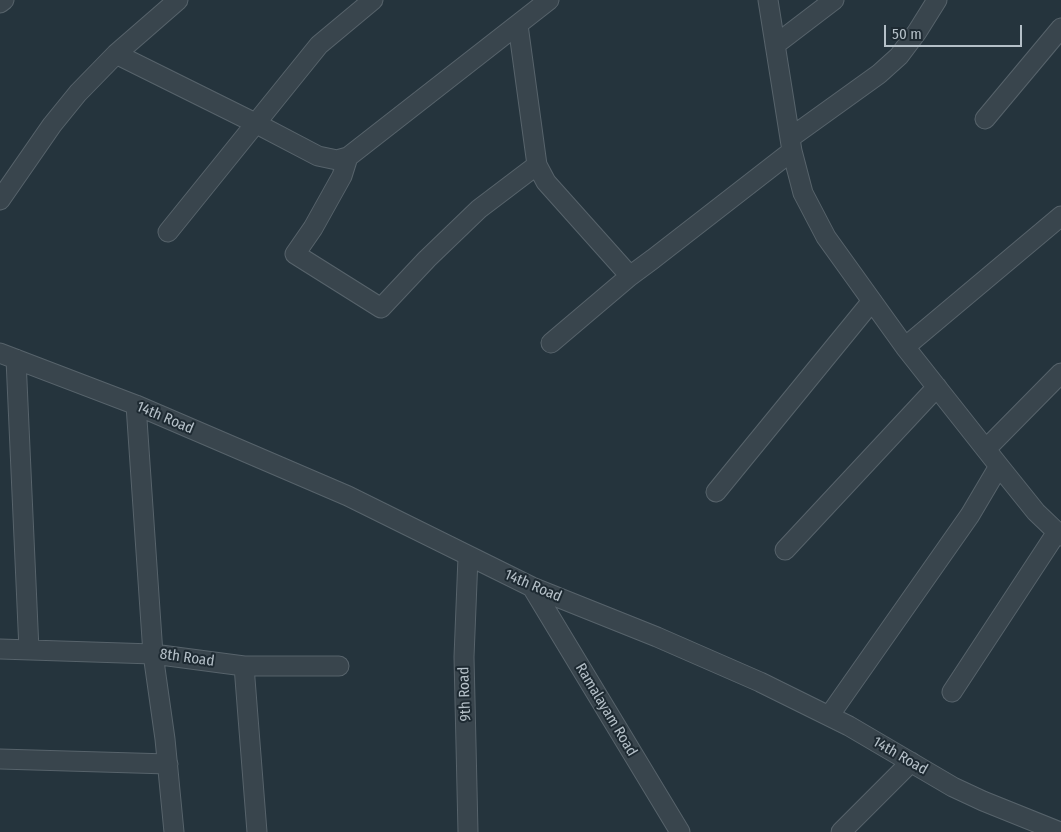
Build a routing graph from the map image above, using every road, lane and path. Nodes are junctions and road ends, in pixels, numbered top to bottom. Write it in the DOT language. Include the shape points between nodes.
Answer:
graph roads {
  1 [pos="4,0"];
  2 [pos="178,0"];
  3 [pos="373,0"];
  4 [pos="548,0"];
  5 [pos="768,0"];
  6 [pos="834,0"];
  7 [pos="937,0"];
  8 [pos="0,3"];
  9 [pos="518,25"];
  10 [pos="1061,28"];
  11 [pos="775,45"];
  12 [pos="116,54"];
  13 [pos="985,119"];
  14 [pos="255,122"];
  15 [pos="791,145"];
  16 [pos="348,157"];
  17 [pos="537,165"];
  18 [pos="0,200"];
  19 [pos="1061,216"];
  20 [pos="168,232"];
  21 [pos="630,276"];
  22 [pos="872,301"];
  23 [pos="551,343"];
  24 [pos="905,347"];
  25 [pos="8,356"];
  26 [pos="1061,373"];
  27 [pos="937,387"];
  28 [pos="136,405"];
  29 [pos="986,449"];
  30 [pos="999,466"];
  31 [pos="716,492"];
  32 [pos="1059,534"];
  33 [pos="785,550"];
  34 [pos="468,557"];
  35 [pos="532,587"];
  36 [pos="0,649"];
  37 [pos="29,650"];
  38 [pos="153,654"];
  39 [pos="244,666"];
  40 [pos="339,666"];
  41 [pos="952,692"];
  42 [pos="829,716"];
  43 [pos="0,759"];
  44 [pos="911,762"];
  45 [pos="168,764"];
  46 [pos="174,832"];
  47 [pos="257,832"];
  48 [pos="468,832"];
  49 [pos="680,832"];
  50 [pos="841,832"];
  51 [pos="1060,832"];
  1 -- 8 [label="street"];
  2 -- 12 [label="street"];
  3 -- 14 [label="street" via="319,45"];
  4 -- 9 [label="street"];
  5 -- 11 [label="street"];
  6 -- 11 [label="street"];
  7 -- 15 [label="street" via="899,56"];
  9 -- 16 [label="street"];
  9 -- 17 [label="street"];
  10 -- 13 [label="street"];
  11 -- 15 [label="street"];
  12 -- 14 [label="street"];
  12 -- 18 [label="street" via="52,125"];
  14 -- 16 [label="street" via="318,156 337,160"];
  14 -- 20 [label="street"];
  15 -- 21 [label="street"];
  15 -- 22 [label="street" via="803,193 826,237"];
  16 -- 17 [label="street" via="342,176 294,254 381,308 479,209"];
  17 -- 21 [label="street" via="546,182"];
  19 -- 24 [label="street"];
  21 -- 23 [label="street"];
  22 -- 24 [label="street"];
  22 -- 31 [label="street"];
  24 -- 27 [label="street"];
  25 -- 28 [label="street, 14th Road"];
  25 -- 37 [label="street"];
  26 -- 29 [label="street"];
  27 -- 29 [label="street"];
  27 -- 33 [label="street"];
  28 -- 34 [label="street, 14th Road" via="348,496"];
  28 -- 38 [label="street, 8th Road"];
  29 -- 30 [label="street"];
  30 -- 32 [label="street" via="1036,512"];
  30 -- 42 [label="street" via="959,530"];
  32 -- 41 [label="street"];
  34 -- 35 [label="street, 14th Road"];
  34 -- 48 [label="street, 9th Road" via="464,657"];
  35 -- 42 [label="street, 14th Road" via="657,637"];
  35 -- 49 [label="street, Ramalayam Road"];
  36 -- 37 [label="street"];
  37 -- 38 [label="street"];
  38 -- 39 [label="street, 8th Road"];
  38 -- 45 [label="street"];
  39 -- 40 [label="street, 8th Road"];
  39 -- 47 [label="street"];
  42 -- 44 [label="street, 14th Road"];
  43 -- 45 [label="street"];
  44 -- 50 [label="street"];
  44 -- 51 [label="street, 14th Road" via="953,787"];
  45 -- 46 [label="street"];
}
